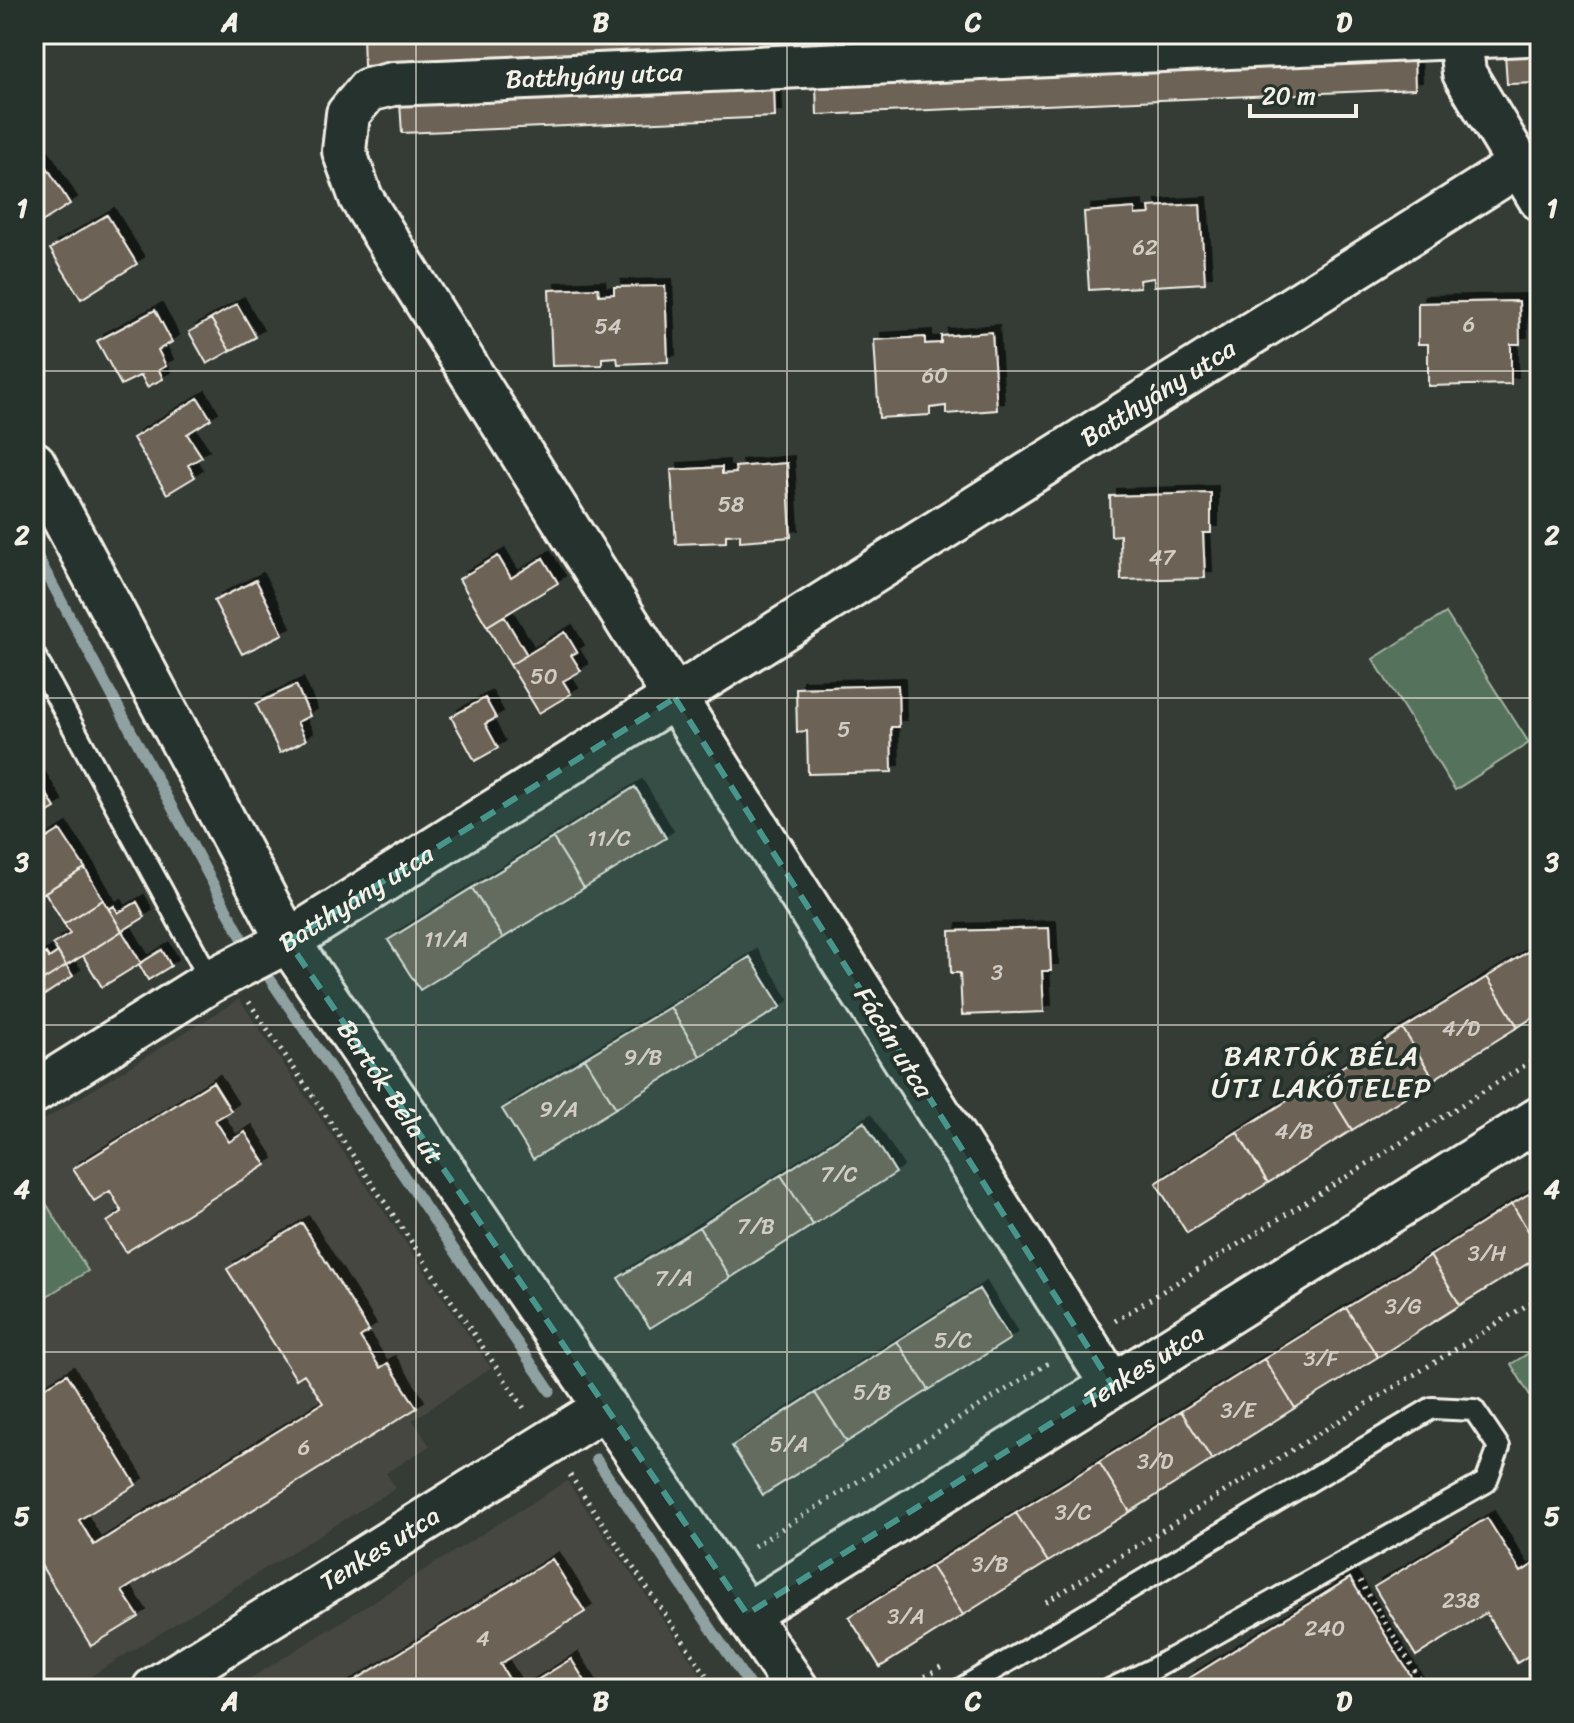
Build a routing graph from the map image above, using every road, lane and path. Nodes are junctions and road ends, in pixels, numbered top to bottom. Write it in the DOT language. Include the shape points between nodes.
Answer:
graph roads {
  1 [pos="1527,34"];
  2 [pos="1460,37"];
  3 [pos="1530,182"];
  4 [pos="34,463"];
  5 [pos="34,655"];
  6 [pos="675,698"];
  7 [pos="288,941"];
  8 [pos="211,981"];
  9 [pos="1540,1056"];
  10 [pos="34,1092"];
  11 [pos="1540,1118"];
  12 [pos="1540,1297"];
  13 [pos="1084,1341"];
  14 [pos="1112,1385"];
  15 [pos="606,1407"];
  16 [pos="547,1443"];
  17 [pos="754,1546"];
  18 [pos="1347,1560"];
  19 [pos="1041,1605"];
  20 [pos="747,1614"];
  21 [pos="946,1664"];
  22 [pos="154,1689"];
  23 [pos="716,1689"];
  24 [pos="797,1689"];
  25 [pos="905,1689"];
  26 [pos="961,1689"];
  27 [pos="1111,1689"];
  28 [pos="1426,1689"];
  1 -- 2 [label="street, Batthyány utca"];
  2 -- 3 [label="street" via="1464,73"];
  2 -- 6 [label="street, Batthyány utca" via="393,84 368,90 348,114 344,151 361,198"];
  3 -- 6 [label="street, Batthyány utca"];
  4 -- 7 [label="street, Bartók Béla út"];
  5 -- 8 [label="lane"];
  6 -- 7 [label="street, Batthyány utca"];
  6 -- 13 [label="street, Fácán utca"];
  7 -- 8 [label="street, Batthyány utca"];
  7 -- 15 [label="street, Bartók Béla út"];
  8 -- 10 [label="street, Batthyány utca"];
  8 -- 16 [label="path" via="244,995"];
  9 -- 13 [label="path"];
  11 -- 14 [label="street, Tenkes utca"];
  12 -- 19 [label="path"];
  13 -- 14 [label="street, Fácán utca"];
  13 -- 17 [label="path"];
  14 -- 20 [label="street, Tenkes utca"];
  15 -- 16 [label="street, Tenkes utca"];
  15 -- 20 [label="street, Bartók Béla út"];
  16 -- 22 [label="street, Tenkes utca"];
  16 -- 23 [label="path"];
  18 -- 26 [label="lane" via="1486,1482 1499,1447 1474,1410 1432,1408"];
  18 -- 27 [label="lane"];
  18 -- 28 [label="path"];
  20 -- 24 [label="street, Bartók Béla út"];
  21 -- 25 [label="path"];
}
